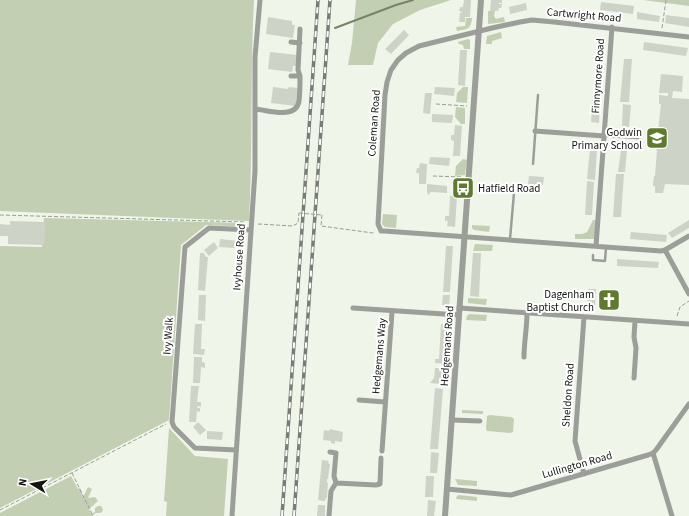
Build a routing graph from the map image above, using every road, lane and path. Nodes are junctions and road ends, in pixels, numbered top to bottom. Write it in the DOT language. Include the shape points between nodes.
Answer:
graph roads {
  1 [pos="260,0"];
  2 [pos="481,0"];
  3 [pos="666,0"];
  4 [pos="612,27"];
  5 [pos="300,29"];
  6 [pos="478,32"];
  7 [pos="662,33"];
  8 [pos="689,37"];
  9 [pos="291,42"];
  10 [pos="300,43"];
  11 [pos="291,76"];
  12 [pos="300,76"];
  13 [pos="538,95"];
  14 [pos="436,104"];
  15 [pos="474,106"];
  16 [pos="255,109"];
  17 [pos="535,130"];
  18 [pos="604,136"];
  19 [pos="638,138"];
  20 [pos="533,164"];
  21 [pos="433,176"];
  22 [pos="469,177"];
  23 [pos="514,193"];
  24 [pos="0,216"];
  25 [pos="251,223"];
  26 [pos="379,228"];
  27 [pos="250,230"];
  28 [pos="689,236"];
  29 [pos="464,238"];
  30 [pos="510,240"];
  31 [pos="596,246"];
  32 [pos="606,247"];
  33 [pos="665,250"];
  34 [pos="593,254"];
  35 [pos="689,294"];
  36 [pos="689,301"];
  37 [pos="353,308"];
  38 [pos="459,308"];
  39 [pos="392,312"];
  40 [pos="527,313"];
  41 [pos="459,316"];
  42 [pos="584,317"];
  43 [pos="635,321"];
  44 [pos="676,323"];
  45 [pos="689,324"];
  46 [pos="524,357"];
  47 [pos="634,378"];
  48 [pos="359,400"];
  49 [pos="385,402"];
  50 [pos="689,404"];
  51 [pos="452,420"];
  52 [pos="480,421"];
  53 [pos="172,422"];
  54 [pos="236,450"];
  55 [pos="382,451"];
  56 [pos="330,452"];
  57 [pos="653,453"];
  58 [pos="381,458"];
  59 [pos="72,473"];
  60 [pos="584,474"];
  61 [pos="336,483"];
  62 [pos="447,489"];
  63 [pos="0,510"];
  64 [pos="93,516"];
  65 [pos="232,516"];
  66 [pos="329,516"];
  67 [pos="445,516"];
  68 [pos="672,516"];
  1 -- 16 [label="street, Ivyhouse Road"];
  2 -- 6 [label="street, Hedgemans Road"];
  3 -- 7 [label="path"];
  4 -- 6 [label="street, Cartwright Road" via="532,20"];
  4 -- 7 [label="street, Cartwright Road"];
  4 -- 18 [label="street, Finnymore Road"];
  5 -- 10 [label="street"];
  6 -- 15 [label="street, Hedgemans Road"];
  6 -- 26 [label="street, Coleman Road" via="419,46 406,53 391,70 385,94"];
  7 -- 8 [label="street, Cartwright Road"];
  9 -- 10 [label="street"];
  10 -- 12 [label="street"];
  11 -- 12 [label="street"];
  12 -- 16 [label="street" via="299,103 291,112"];
  13 -- 17 [label="lane"];
  14 -- 15 [label="path"];
  15 -- 22 [label="street, Hedgemans Road"];
  16 -- 25 [label="street, Ivyhouse Road" via="255,171"];
  17 -- 18 [label="street"];
  17 -- 20 [label="lane"];
  18 -- 19 [label="lane"];
  18 -- 31 [label="street, Finnymore Road"];
  21 -- 22 [label="path"];
  22 -- 29 [label="street, Hedgemans Road"];
  23 -- 30 [label="lane"];
  24 -- 25 [label="path"];
  25 -- 26 [label="path, bridge" via="293,226 298,223 299,213 322,215 321,226 373,233"];
  25 -- 27 [label="street, Ivyhouse Road"];
  26 -- 29 [label="street" via="381,231"];
  27 -- 53 [label="street, Ivy Walk" via="209,228 185,247"];
  27 -- 54 [label="street, Ivyhouse Road"];
  28 -- 33 [label="street"];
  29 -- 30 [label="street"];
  29 -- 38 [label="street, Hedgemans Road"];
  30 -- 31 [label="street"];
  31 -- 32 [label="street"];
  32 -- 33 [label="street"];
  32 -- 34 [label="lane" via="605,261 593,260"];
  33 -- 35 [label="street"];
  36 -- 44 [label="path" via="677,312"];
  37 -- 39 [label="street, Hedgemans Way"];
  38 -- 40 [label="street"];
  38 -- 41 [label="street, Hedgemans Road"];
  39 -- 41 [label="street, Hedgemans Way"];
  39 -- 49 [label="street, Hedgemans Way"];
  40 -- 42 [label="street"];
  40 -- 46 [label="street"];
  41 -- 51 [label="street, Hedgemans Road"];
  42 -- 43 [label="street"];
  42 -- 60 [label="street, Sheldon Road" via="575,441"];
  43 -- 44 [label="street"];
  43 -- 47 [label="street"];
  44 -- 45 [label="street"];
  48 -- 49 [label="street, Hedgemans Way"];
  49 -- 55 [label="street, Hedgemans Way"];
  50 -- 57 [label="street"];
  51 -- 52 [label="street"];
  51 -- 62 [label="street, Hedgemans Road"];
  53 -- 54 [label="street" via="195,448"];
  53 -- 59 [label="path"];
  54 -- 65 [label="street, Ivyhouse Road"];
  56 -- 61 [label="street" via="336,453"];
  57 -- 60 [label="street, Lullington Road"];
  57 -- 68 [label="street"];
  58 -- 61 [label="street" via="380,484"];
  59 -- 63 [label="path"];
  59 -- 64 [label="path"];
  60 -- 62 [label="street, Lullington Road" via="512,495"];
  61 -- 66 [label="street" via="331,491"];
  62 -- 67 [label="street, Hedgemans Road"];
}
